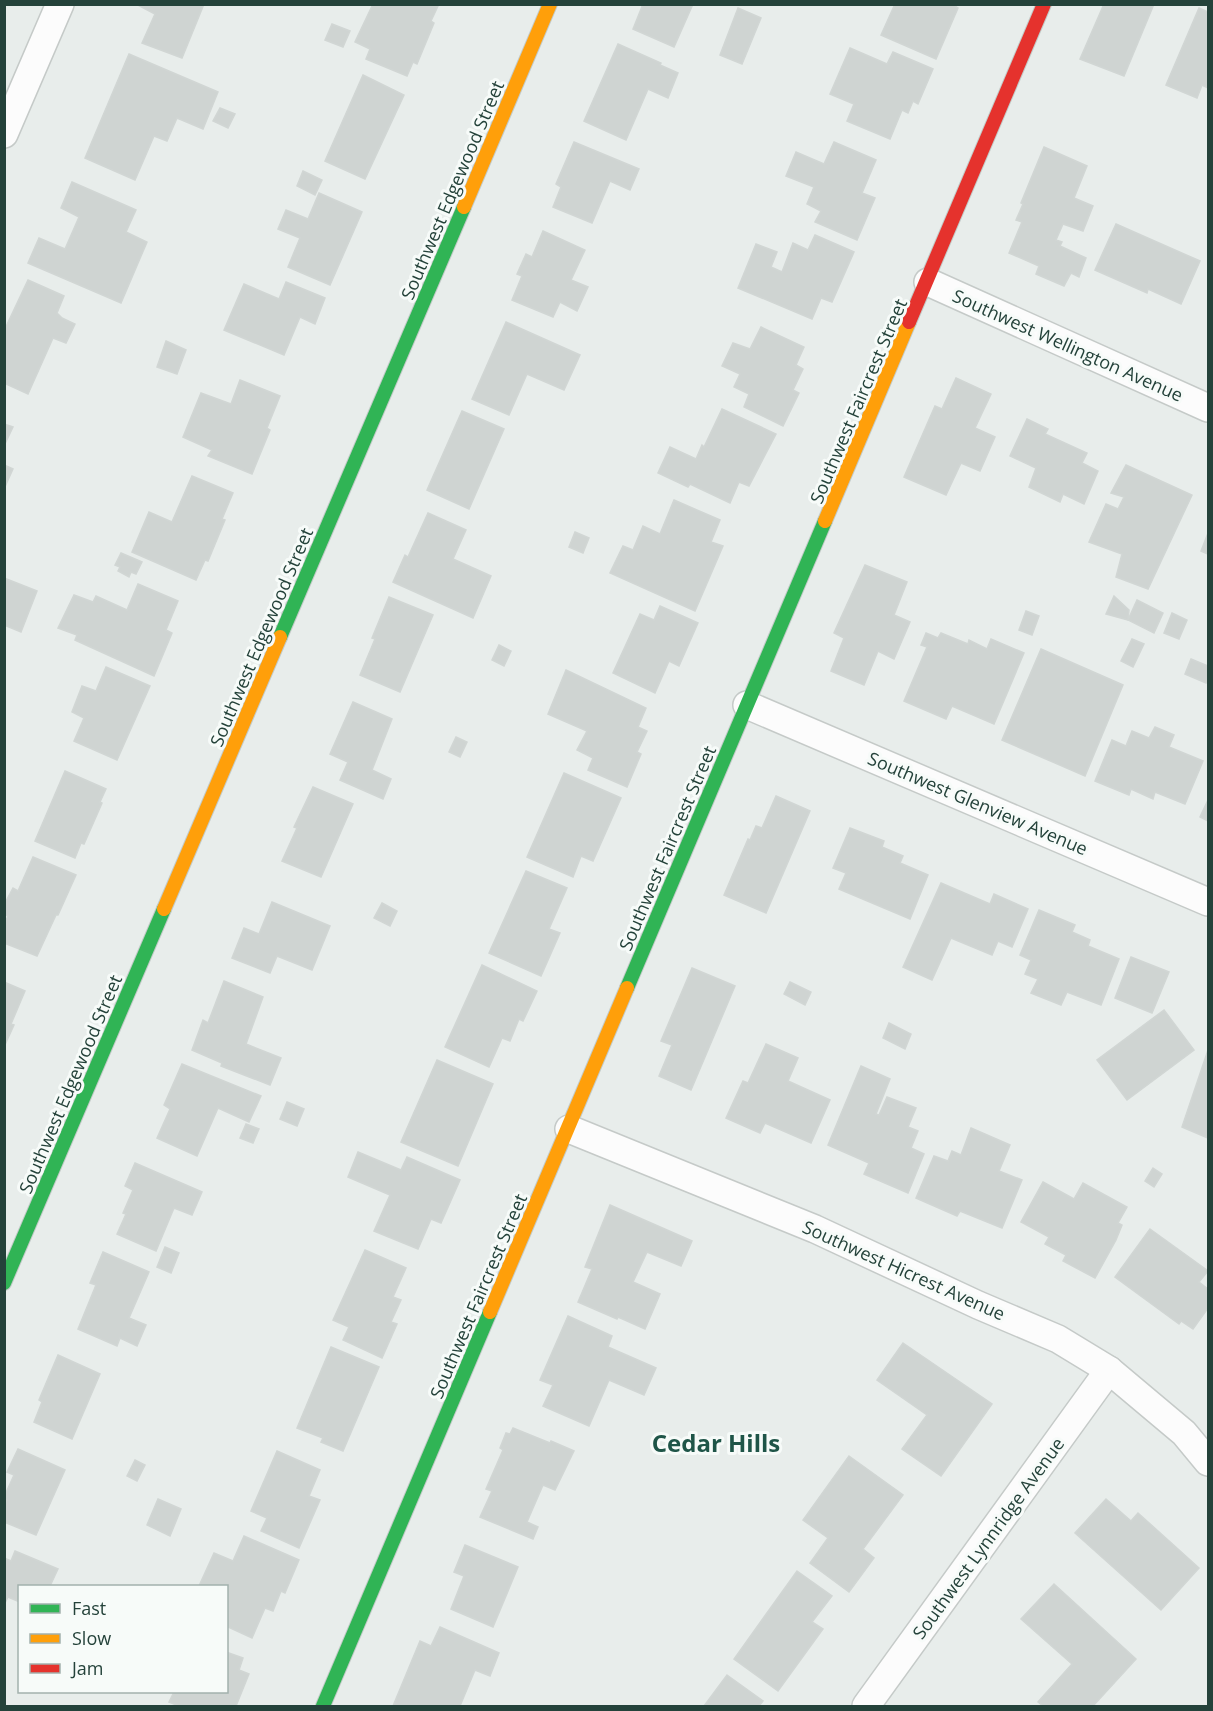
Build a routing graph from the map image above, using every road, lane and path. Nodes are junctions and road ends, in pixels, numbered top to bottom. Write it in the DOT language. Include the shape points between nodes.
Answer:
graph roads {
  1 [pos="60,4"];
  2 [pos="550,4"];
  3 [pos="1044,4"];
  4 [pos="4,134"];
  5 [pos="928,282"];
  6 [pos="1209,408"];
  7 [pos="747,705"];
  8 [pos="1209,902"];
  9 [pos="569,1130"];
  10 [pos="4,1283"];
  11 [pos="1109,1370"];
  12 [pos="1209,1462"];
  13 [pos="323,1707"];
  14 [pos="866,1707"];
  1 -- 4 [label="street"];
  2 -- 10 [label="street, Southwest Edgewood Street"];
  3 -- 5 [label="street, Southwest Faircrest Street"];
  5 -- 6 [label="street, Southwest Wellington Avenue"];
  5 -- 7 [label="street, Southwest Faircrest Street"];
  7 -- 8 [label="street, Southwest Glenview Avenue"];
  7 -- 9 [label="street, Southwest Faircrest Street"];
  9 -- 11 [label="street, Southwest Hicrest Avenue" via="815,1229 1058,1339"];
  9 -- 13 [label="street, Southwest Faircrest Street"];
  11 -- 12 [label="street, Southwest Hicrest Avenue" via="1184,1434"];
  11 -- 14 [label="street, Southwest Lynnridge Avenue"];
}
